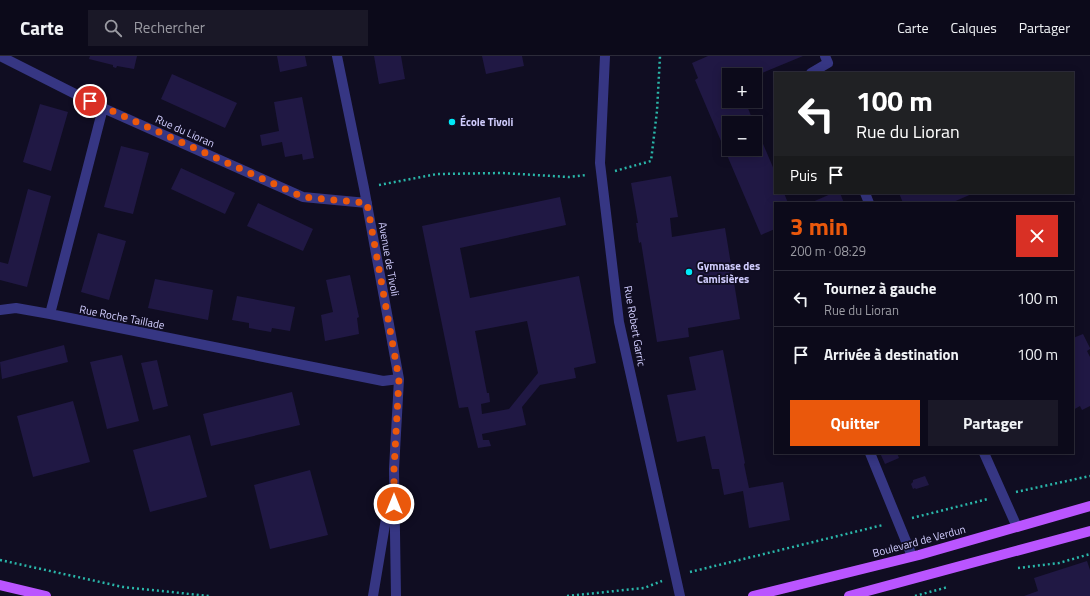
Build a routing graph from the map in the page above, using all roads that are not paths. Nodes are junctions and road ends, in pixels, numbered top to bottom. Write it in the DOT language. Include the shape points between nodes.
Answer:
graph roads {
  1 [pos="0,56"];
  2 [pos="337,56"];
  3 [pos="605,56"];
  4 [pos="826,56"];
  5 [pos="813,72"];
  6 [pos="103,108"];
  7 [pos="367,203"];
  8 [pos="0,310"];
  9 [pos="50,314"];
  10 [pos="399,379"];
  11 [pos="870,454"];
  12 [pos="984,454"];
  13 [pos="394,469"];
  14 [pos="1090,506"];
  15 [pos="1018,527"];
  16 [pos="1090,530"];
  17 [pos="912,556"];
  18 [pos="0,586"];
  19 [pos="46,596"];
  20 [pos="373,596"];
  21 [pos="396,596"];
  22 [pos="680,596"];
  23 [pos="753,596"];
  24 [pos="849,596"];
  1 -- 6 [label="street, Rue du Lioran"];
  2 -- 7 [label="street, Avenue de Tivoli"];
  3 -- 22 [label="street, Rue Robert Garric" via="600,164 619,322"];
  4 -- 5 [label="street" via="828,63"];
  6 -- 7 [label="street, Rue du Lioran" via="303,197"];
  6 -- 9 [label="street"];
  7 -- 10 [label="street, Avenue de Tivoli"];
  8 -- 9 [label="street, Rue Roche Taillade" via="16,308"];
  9 -- 10 [label="street, Rue Roche Taillade" via="383,381"];
  10 -- 13 [label="street, Avenue de Tivoli"];
  11 -- 17 [label="street"];
  12 -- 15 [label="street"];
  13 -- 20 [label="street, Avenue de Tivoli"];
  13 -- 21 [label="street, Avenue de Tivoli"];
  14 -- 15 [label="main road, Boulevard de Verdun"];
  15 -- 17 [label="main road, Boulevard de Verdun"];
  16 -- 24 [label="main road"];
  17 -- 23 [label="main road, Boulevard de Verdun"];
  18 -- 19 [label="main road"];
}
